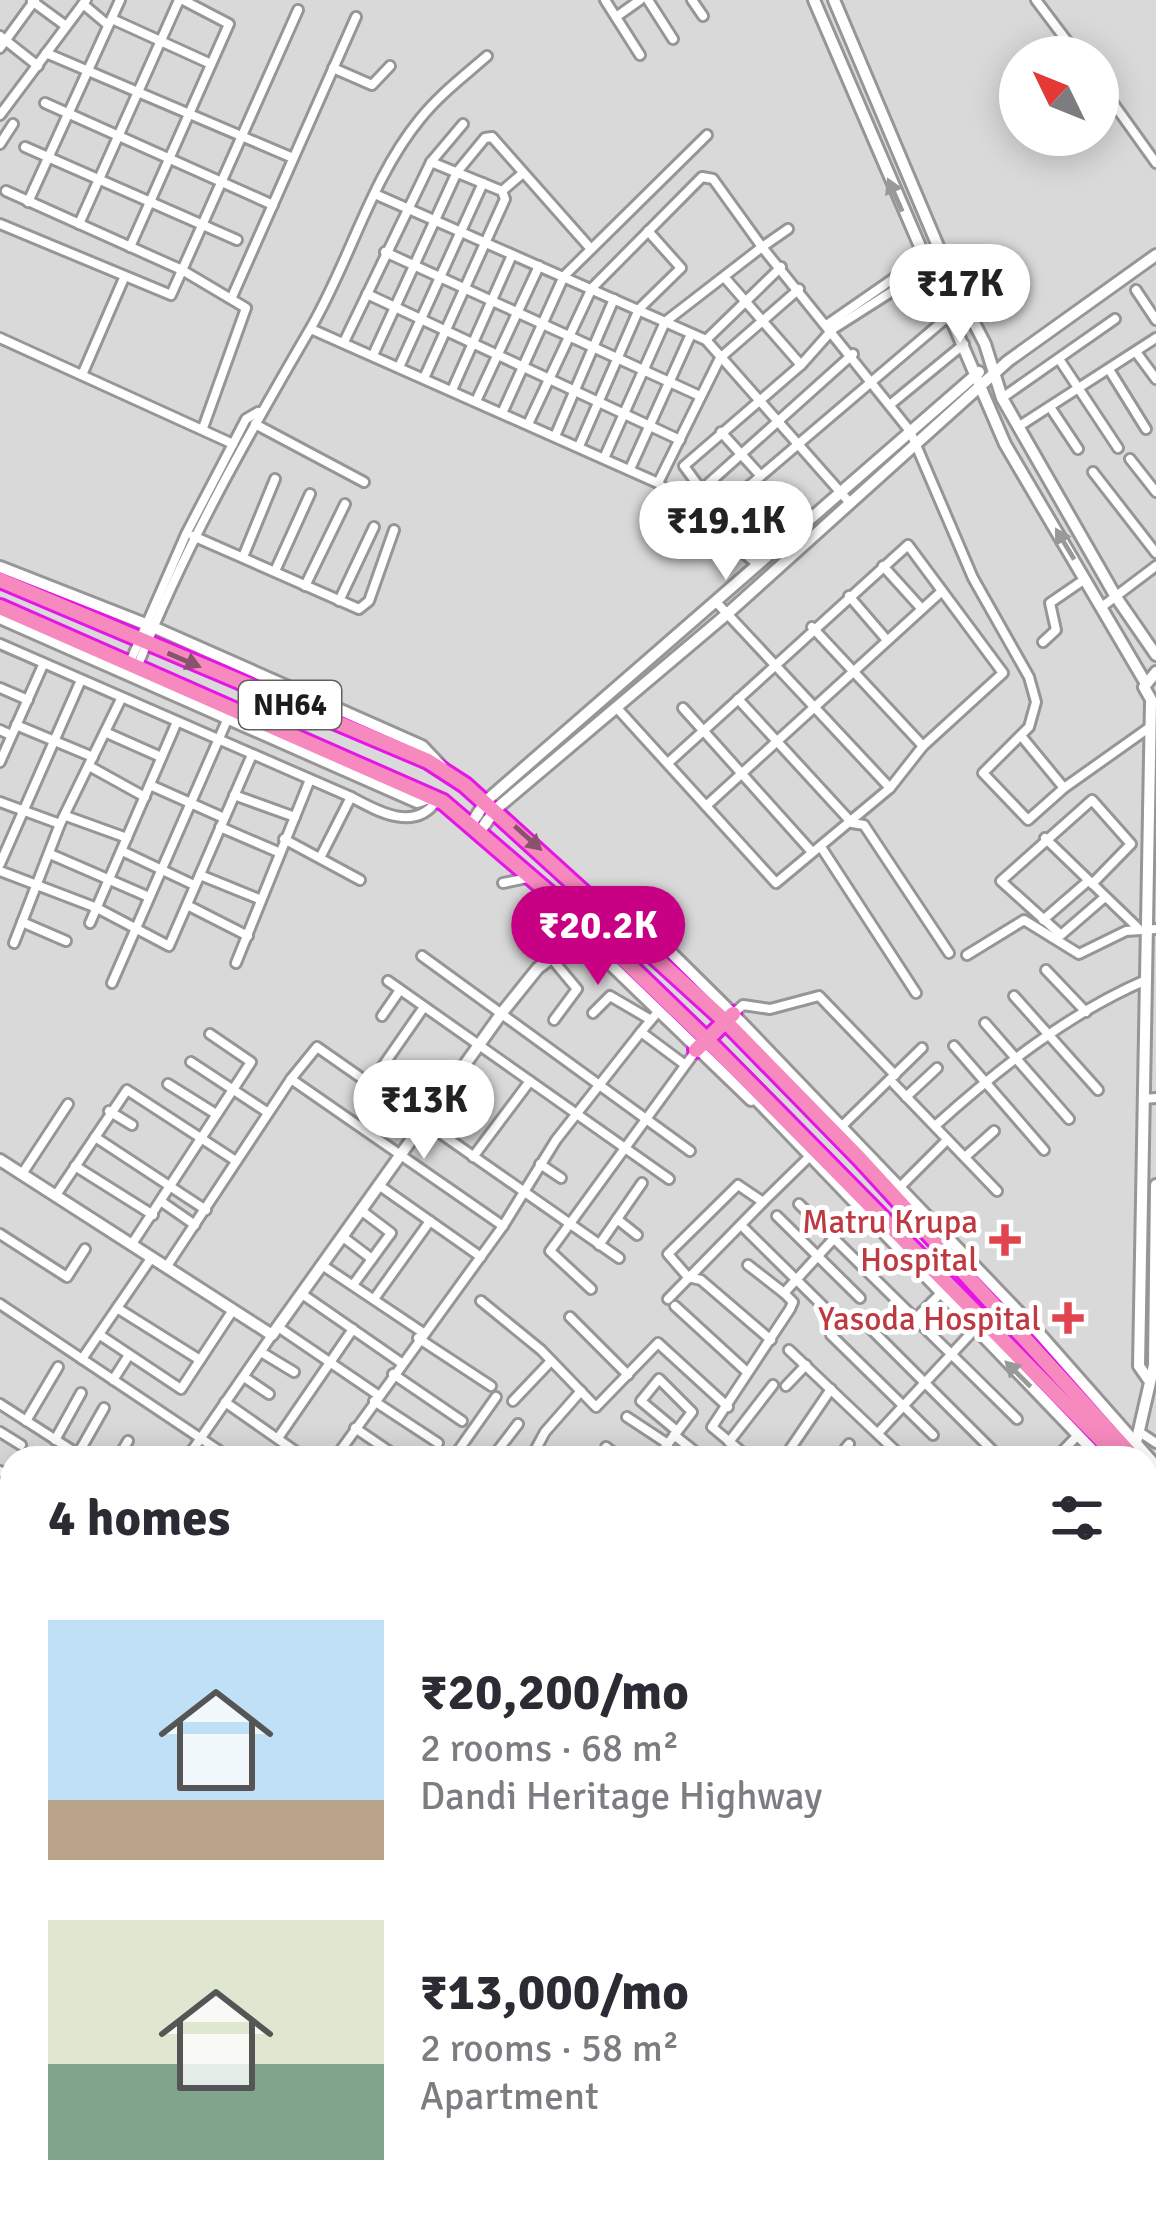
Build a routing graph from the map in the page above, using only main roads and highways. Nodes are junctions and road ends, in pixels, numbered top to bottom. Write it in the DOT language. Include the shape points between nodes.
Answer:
graph roads {
  1 [pos="0,580"];
  2 [pos="0,607"];
  3 [pos="729,1018"];
  4 [pos="702,1045"];
  5 [pos="770,1053"];
  6 [pos="776,1073"];
  7 [pos="1107,1446"];
  8 [pos="1123,1446"];
  1 -- 3 [label="highway, NH64, one-way" via="145,634 446,773"];
  2 -- 4 [label="highway, NH64" via="436,798 574,914"];
  3 -- 4 [label="highway"];
  3 -- 6 [label="highway, NH64"];
  4 -- 7 [label="highway, NH64" via="776,1106"];
  5 -- 6 [label="highway"];
  6 -- 8 [label="highway, NH64"];
}
